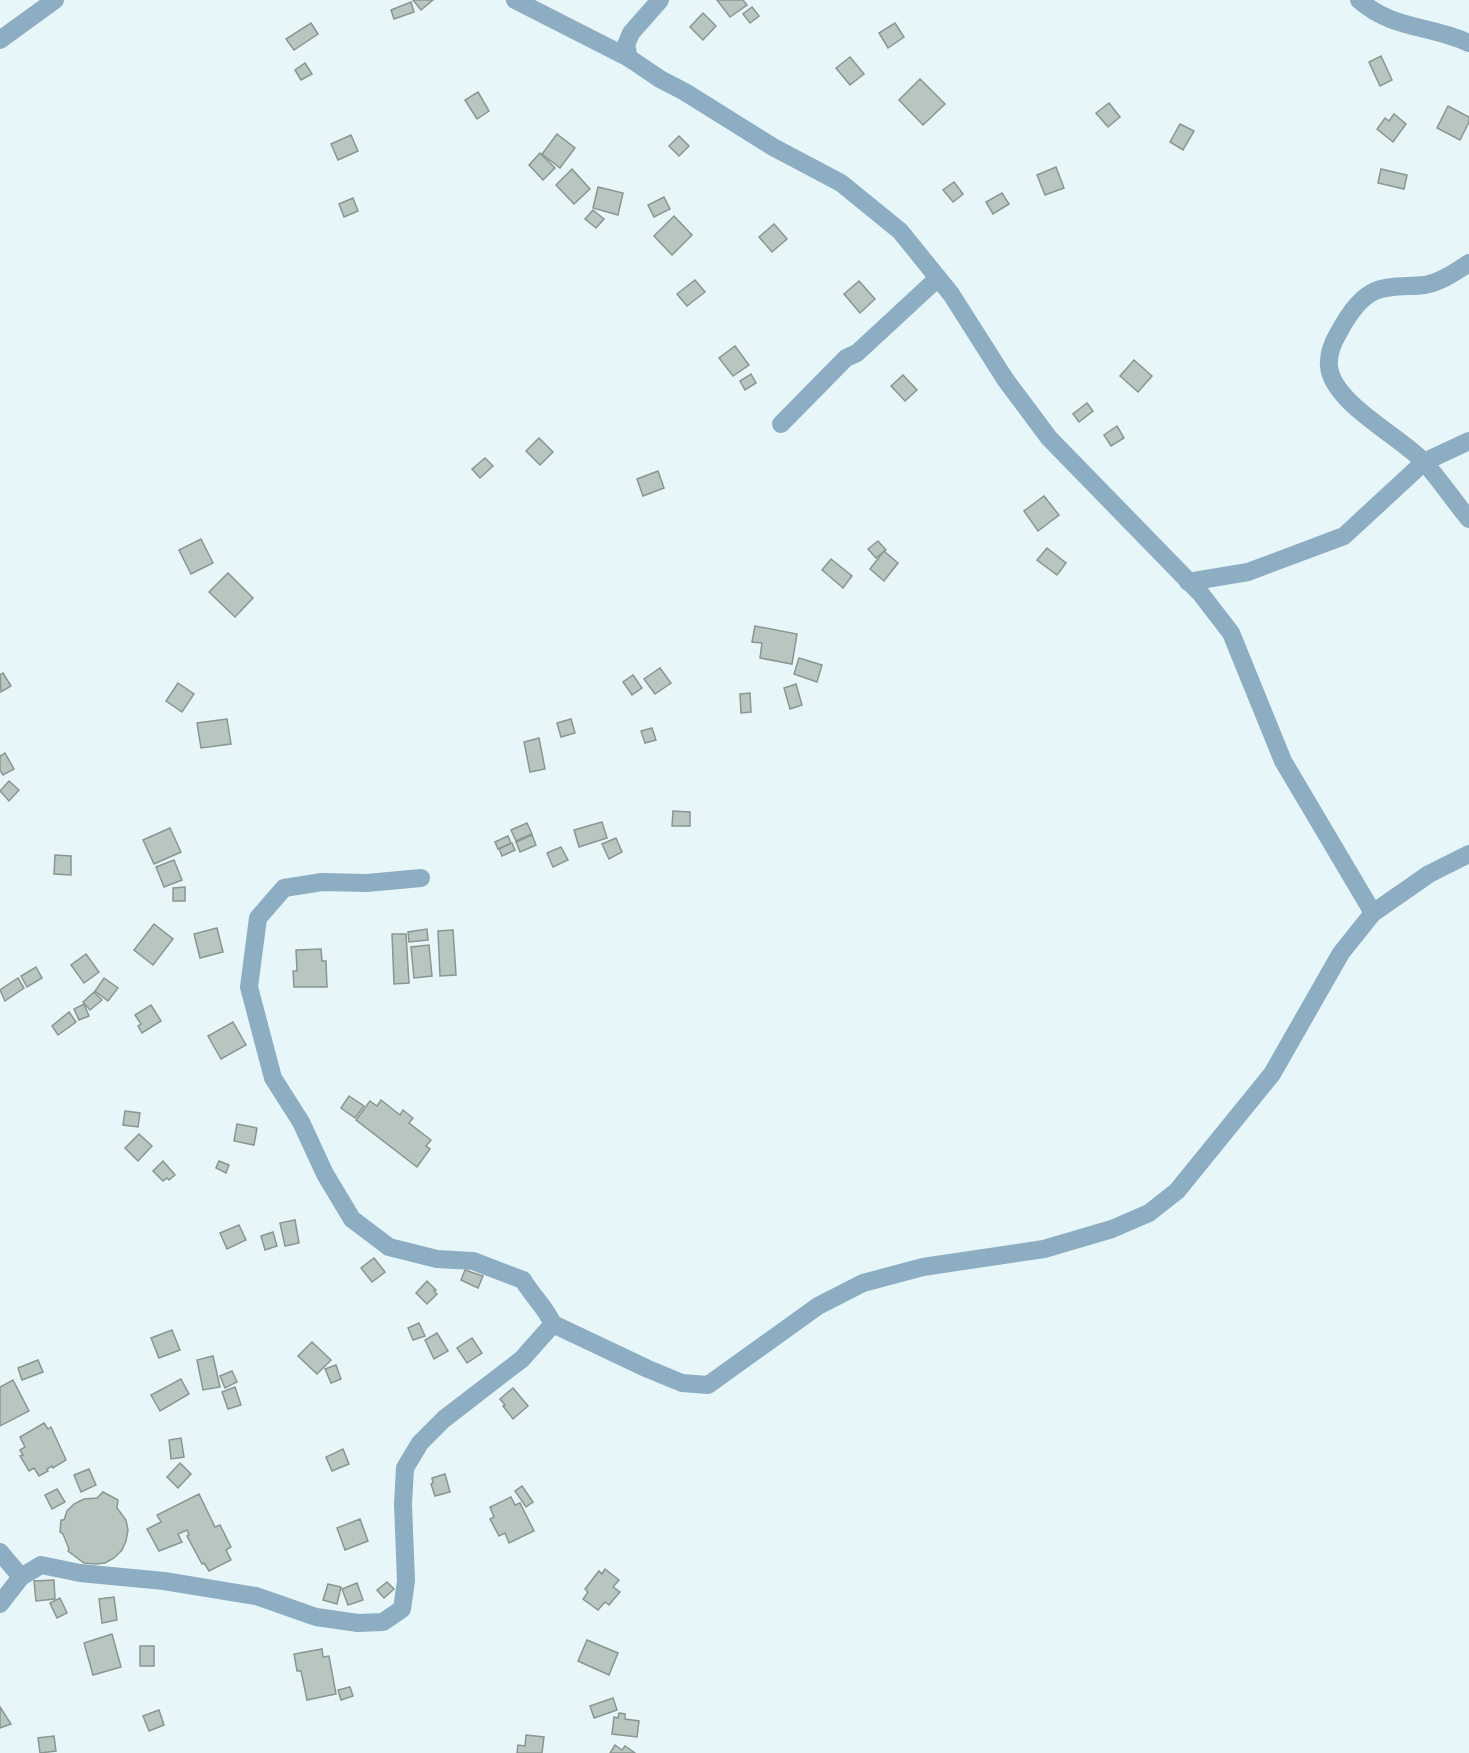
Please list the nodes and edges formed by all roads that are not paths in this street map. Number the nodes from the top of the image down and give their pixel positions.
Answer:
1 (55, 0) edge
2 (515, 0) edge
3 (660, 0) edge
4 (1359, 0) edge
5 (0, 40) edge
6 (1469, 43) edge
7 (629, 58) junction
8 (1469, 262) edge
9 (938, 278) junction
10 (781, 424) dead end
11 (1469, 441) edge
12 (1424, 462) junction
13 (1469, 519) edge
14 (1188, 582) junction
15 (1469, 854) edge
16 (422, 878) dead end
17 (1373, 913) junction
18 (553, 1324) junction
19 (0, 1552) edge
20 (21, 1577) junction
21 (0, 1604) edge

1 - 5 street
2 - 7 street
3 - 7 street
4 - 6 street
7 - 9 street
8 - 12 street
9 - 10 street
9 - 14 street
11 - 12 street
12 - 13 street
12 - 14 street
14 - 17 street
15 - 17 street
16 - 18 street
17 - 18 street
18 - 20 street
19 - 20 street
20 - 21 street

